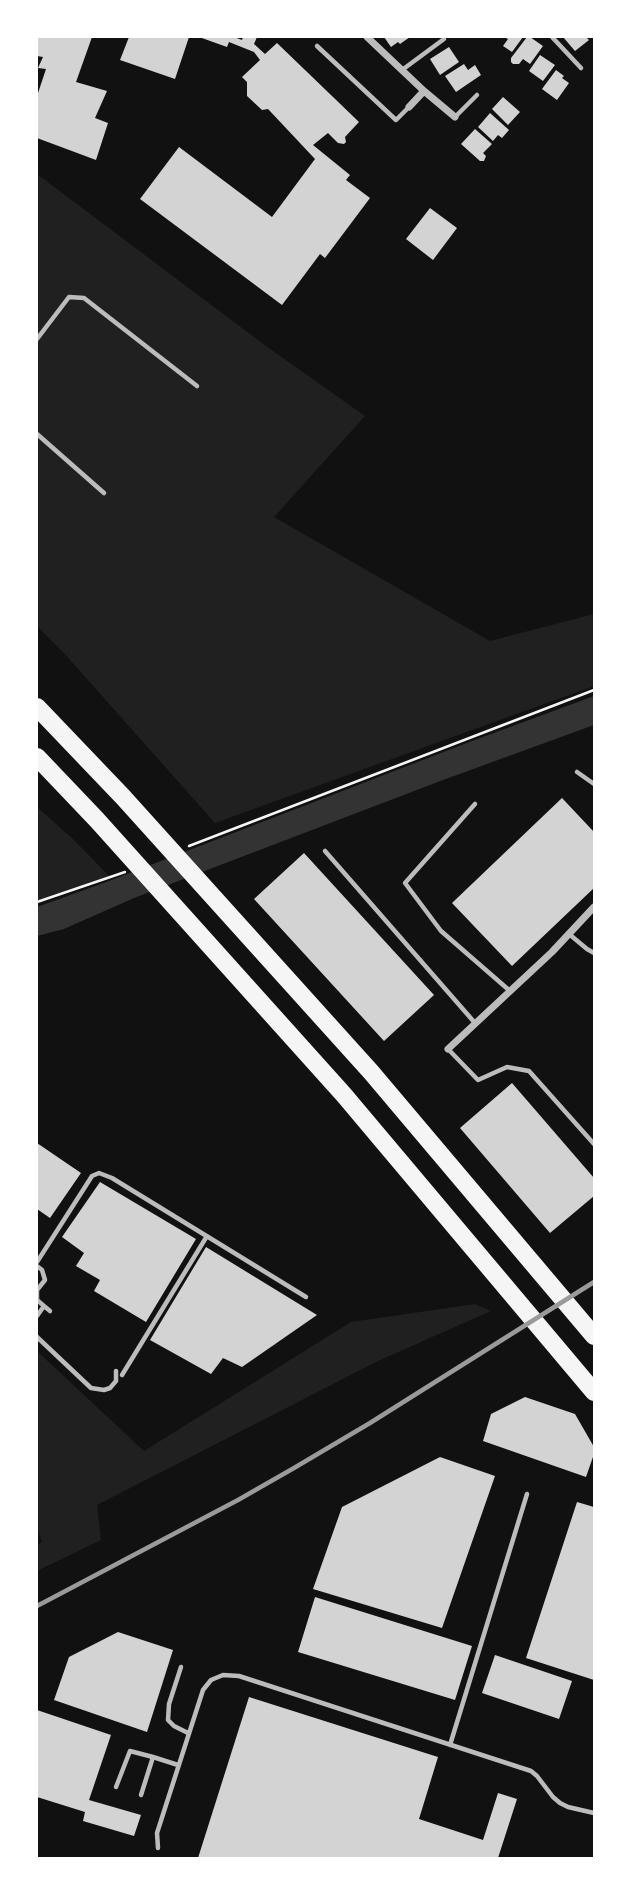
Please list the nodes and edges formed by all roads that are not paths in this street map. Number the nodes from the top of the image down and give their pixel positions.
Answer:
1 (367, 37) edge
2 (552, 37) edge
3 (444, 39) dead end
4 (317, 46) dead end
5 (581, 68) dead end
6 (402, 70) junction
7 (424, 91) junction
8 (477, 95) dead end
9 (409, 107) joint
10 (455, 117) joint
11 (37, 339) edge
12 (197, 386) dead end
13 (37, 434) edge
14 (104, 493) dead end
15 (37, 707) edge
16 (37, 757) edge
17 (577, 772) dead end
18 (594, 784) edge
19 (475, 804) dead end
20 (325, 851) dead end
21 (594, 907) edge
22 (569, 934) junction
23 (594, 953) edge
24 (510, 990) junction
25 (475, 1023) junction
26 (448, 1049) joint
27 (594, 1144) edge
28 (207, 1237) junction
29 (37, 1264) edge
30 (306, 1297) dead end
31 (44, 1306) junction
32 (50, 1311) dead end
33 (37, 1316) edge
34 (594, 1336) edge
35 (37, 1337) edge
36 (116, 1371) dead end
37 (122, 1375) dead end
38 (594, 1392) edge
39 (527, 1494) dead end
40 (181, 1667) dead end
41 (188, 1733) junction
42 (450, 1745) junction
43 (153, 1757) junction
44 (178, 1765) junction
45 (116, 1787) dead end
46 (141, 1795) dead end
47 (594, 1812) edge
48 (158, 1848) dead end

1 - 6 street
2 - 5 lane
3 - 6 lane
4 - 9 lane
6 - 7 street
7 - 9 street
7 - 10 street
8 - 10 lane
11 - 12 lane
13 - 14 lane
15 - 34 highway
16 - 38 highway
17 - 18 lane
19 - 24 lane
20 - 25 lane
21 - 22 street
22 - 23 lane
22 - 24 street
24 - 25 street
25 - 26 street
26 - 27 lane
28 - 29 lane
28 - 30 lane
28 - 37 lane
29 - 31 lane
31 - 32 lane
31 - 33 lane
35 - 36 lane
39 - 42 lane
40 - 41 lane
41 - 42 lane
41 - 44 lane
42 - 47 lane
43 - 44 lane
43 - 45 lane
43 - 46 lane
44 - 48 lane

